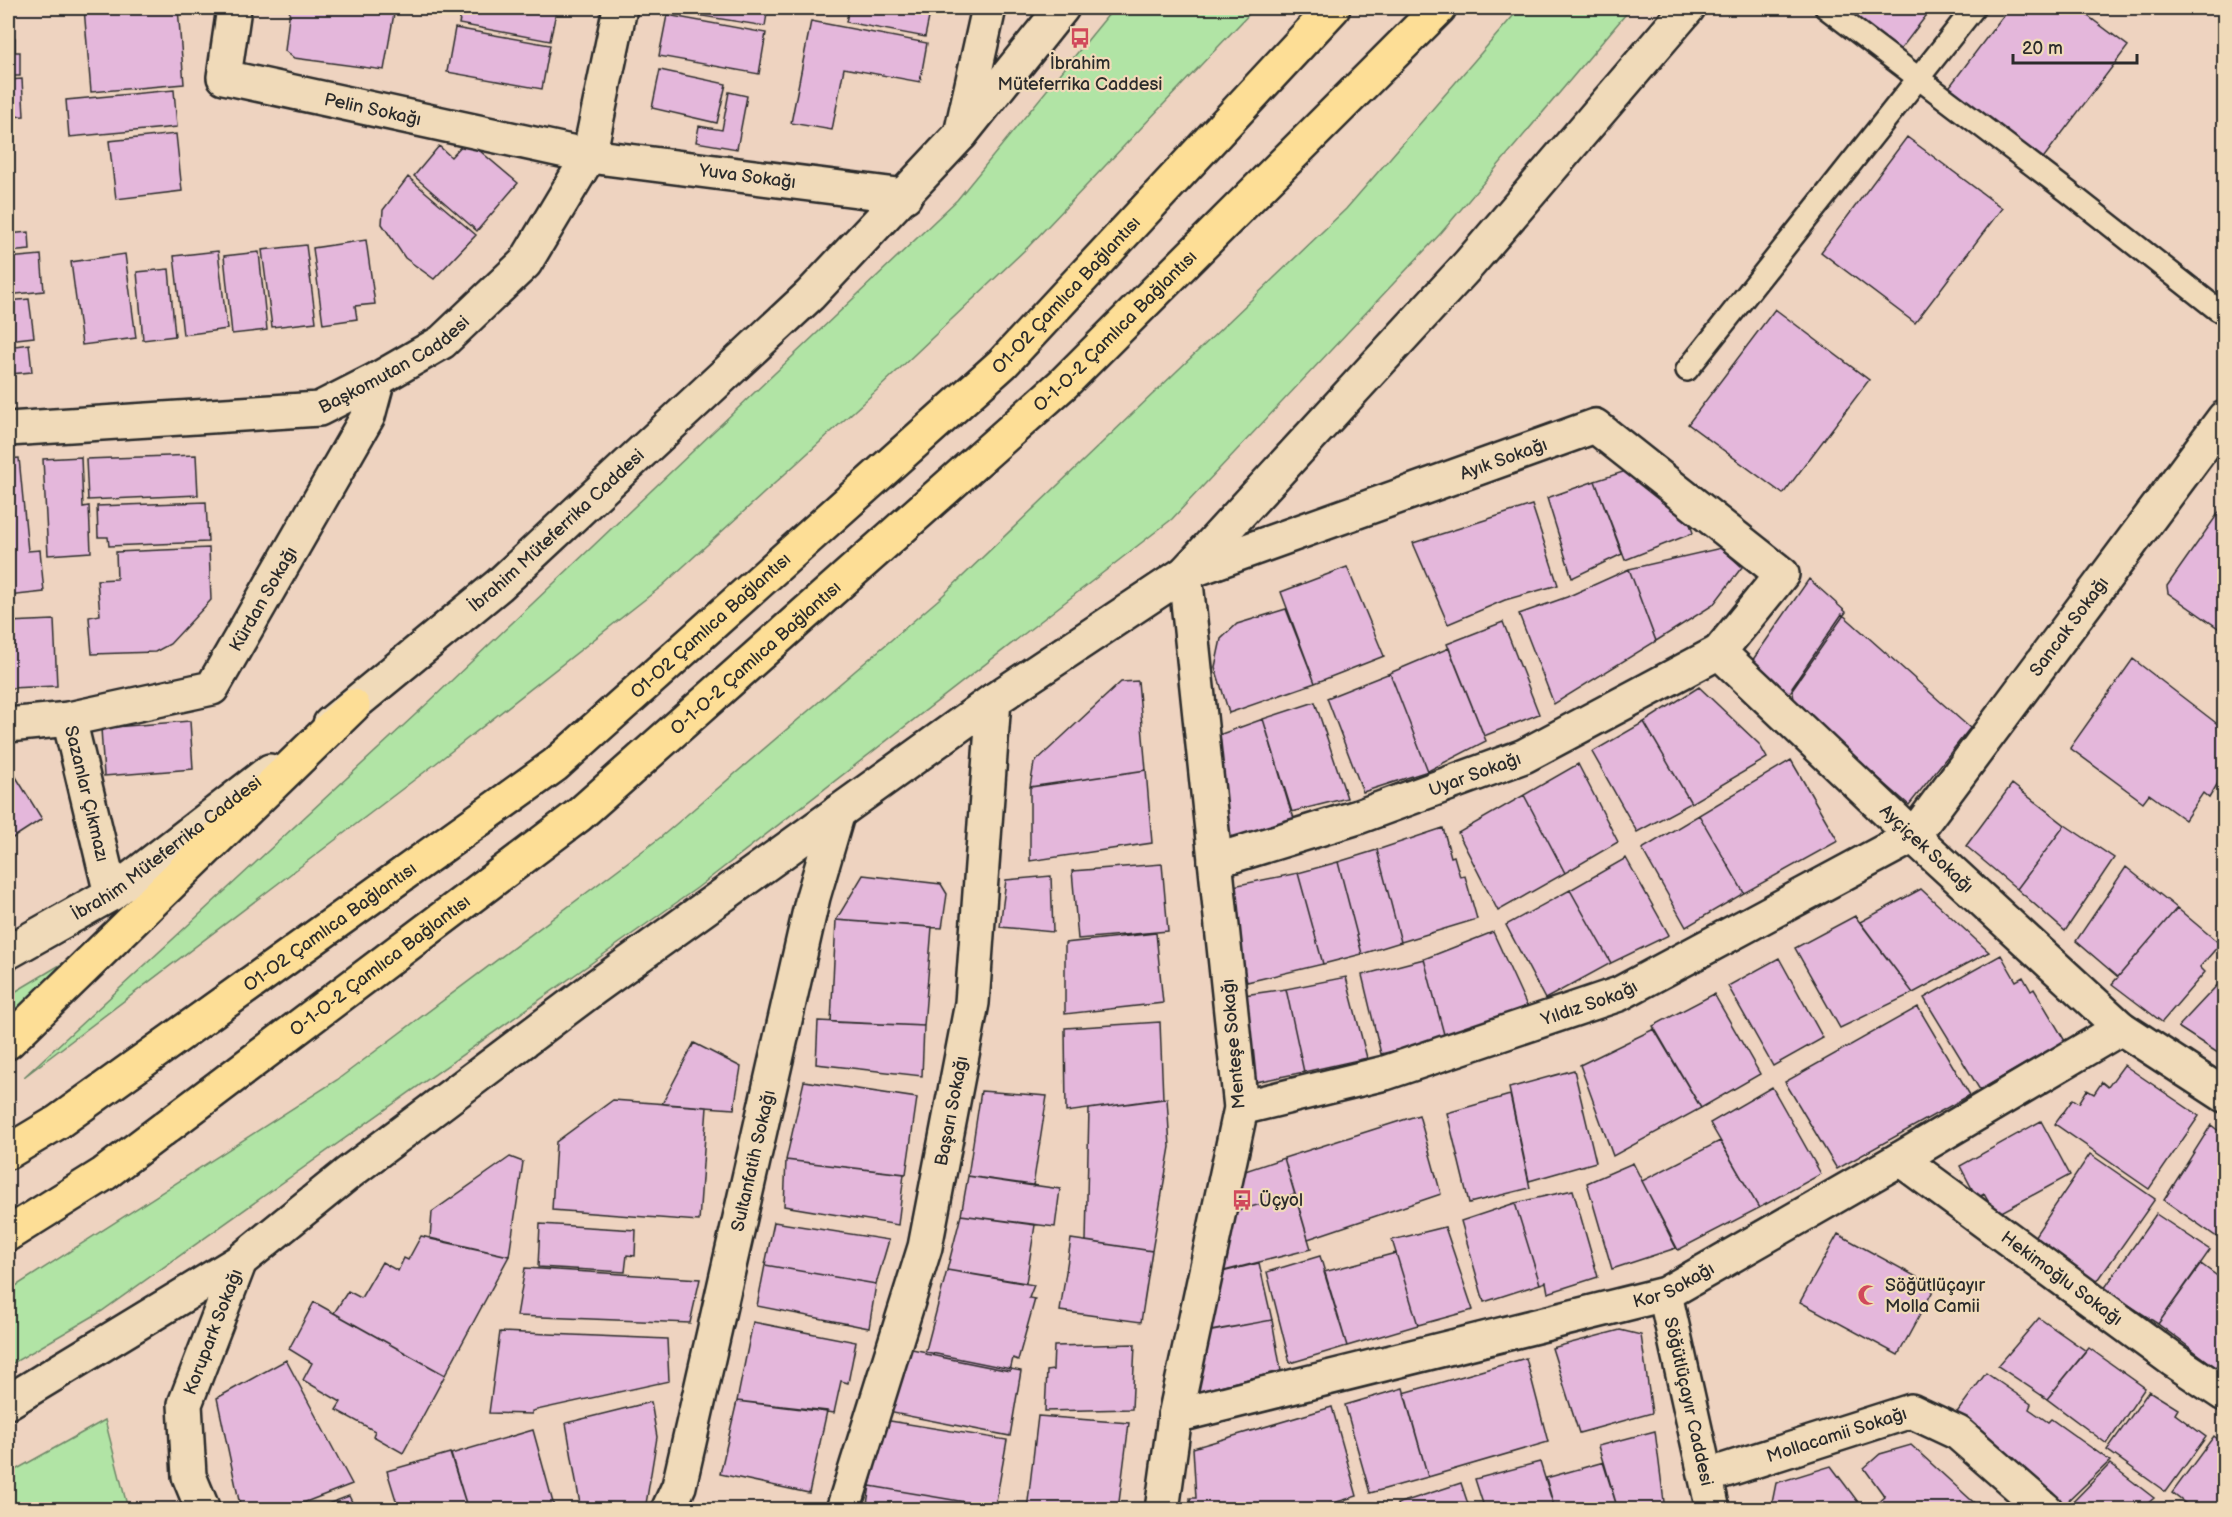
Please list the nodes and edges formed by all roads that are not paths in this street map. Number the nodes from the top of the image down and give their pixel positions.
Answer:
1 (234, 8) edge
2 (620, 8) edge
3 (989, 8) edge
4 (1062, 8) edge
5 (1333, 8) edge
6 (1439, 8) edge
7 (1688, 8) edge
8 (1826, 8) edge
9 (1974, 8) edge
10 (1920, 78) junction
11 (961, 134) junction
12 (589, 156) junction
13 (905, 196) junction
14 (2218, 310) dead end
15 (1687, 370) dead end
16 (378, 379) junction
17 (2224, 418) edge
18 (8, 429) edge
19 (1185, 573) junction
20 (1719, 652) junction
21 (994, 700) junction
22 (353, 706) junction
23 (69, 719) junction
24 (8, 724) edge
25 (838, 812) junction
26 (1913, 836) junction
27 (1215, 861) junction
28 (111, 894) junction
29 (8, 952) edge
30 (2121, 1028) junction
31 (8, 1042) edge
32 (2224, 1095) edge
33 (1241, 1108) junction
34 (8, 1152) edge
35 (1900, 1159) junction
36 (8, 1233) edge
37 (240, 1261) junction
38 (1665, 1294) junction
39 (2224, 1394) edge
40 (8, 1402) edge
41 (1175, 1416) junction
42 (1707, 1476) junction
43 (203, 1509) edge
44 (668, 1509) edge
45 (843, 1509) edge
46 (1162, 1509) edge
47 (1713, 1509) edge
48 (2046, 1509) edge

1 - 12 street, Pelin Sokağı
2 - 12 street, Başkomutan Caddesi
3 - 11 street, İbrahim Müteferrika Caddesi
4 - 11 street
5 - 34 highway, O1-O2 Çamlıca Bağlantısı
6 - 36 highway, O-1-O-2 Çamlıca Bağlantısı
7 - 19 street
8 - 10 lane
9 - 10 lane
10 - 14 lane
10 - 15 lane
11 - 13 street, İbrahim Müteferrika Caddesi
12 - 13 street, Yuva Sokağı
12 - 16 street, Başkomutan Caddesi
13 - 22 street, İbrahim Müteferrika Caddesi
16 - 18 street, Başkomutan Caddesi
16 - 23 street, Kürdan Sokağı
17 - 26 street, Sancak Sokağı
19 - 20 street, Ayık Sokağı
19 - 21 street
19 - 27 street, Menteşe Sokağı
20 - 26 street, Ayçiçek Sokağı
20 - 27 street, Uyar Sokağı
21 - 25 street
21 - 45 street, Başarı Sokağı
22 - 28 street, İbrahim Müteferrika Caddesi
22 - 31 highway
23 - 24 street, Sazanlar Çıkmazı
23 - 28 street, Sazanlar Çıkmazı
25 - 37 street
25 - 44 street, Sultanfatih Sokağı
26 - 30 street, Ayçiçek Sokağı
26 - 33 street, Yıldız Sokağı
27 - 33 street, Menteşe Sokağı
28 - 29 street, İbrahim Müteferrika Caddesi
30 - 32 street, Ayçiçek Sokağı
30 - 35 street, Kor Sokağı
33 - 41 street, Menteşe Sokağı
35 - 38 street, Kor Sokağı
35 - 39 street, Hekimoğlu Sokağı
37 - 40 street
37 - 43 street, Korupark Sokağı
38 - 41 street, Kor Sokağı
38 - 42 street, Söğütlüçayır Caddesi
41 - 46 street, Menteşe Sokağı
42 - 47 street, Söğütlüçayır Caddesi
42 - 48 street, Mollacamii Sokağı

